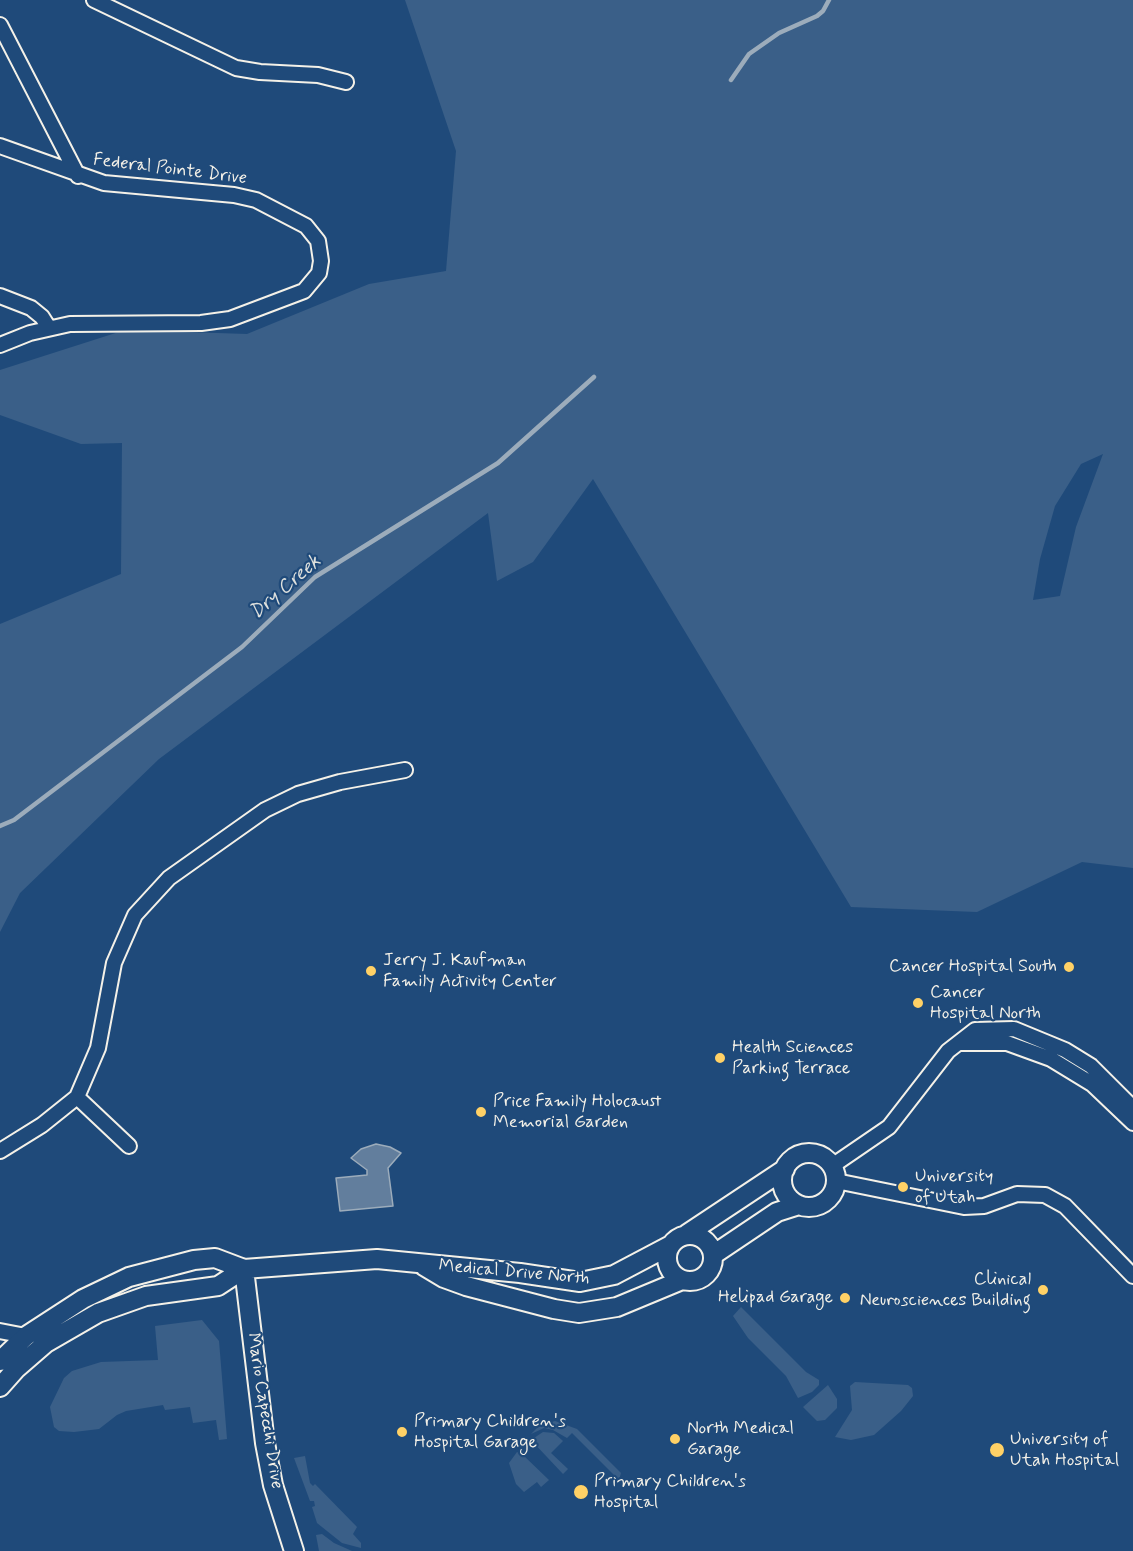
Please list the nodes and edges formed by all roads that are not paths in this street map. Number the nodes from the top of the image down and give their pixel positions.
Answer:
1 (94, 0) edge
2 (0, 25) edge
3 (346, 82) dead end
4 (0, 146) edge
5 (78, 176) junction
6 (0, 296) edge
7 (50, 328) junction
8 (0, 345) edge
9 (405, 770) dead end
10 (960, 1042) junction
11 (77, 1098) junction
12 (1133, 1108) edge
13 (1133, 1123) edge
14 (129, 1146) dead end
15 (0, 1151) edge
16 (785, 1169) junction
17 (834, 1174) junction
18 (799, 1205) junction
19 (703, 1244) junction
20 (668, 1250) junction
21 (423, 1265) junction
22 (244, 1269) junction
23 (1133, 1276) edge
24 (679, 1278) junction
25 (0, 1331) edge
26 (26, 1336) junction
27 (0, 1361) edge
28 (0, 1387) edge
29 (294, 1551) edge

1 - 3 street
2 - 5 street
4 - 5 street, Federal Pointe Drive
5 - 7 street, Federal Pointe Drive
6 - 7 street
7 - 8 street, Federal Pointe Drive
9 - 11 street
10 - 12 street
10 - 13 street
10 - 17 street
11 - 14 street
11 - 15 street
16 - 17 street
16 - 18 street
16 - 19 street
17 - 18 street
17 - 23 street
18 - 19 street
19 - 20 street
19 - 24 street
20 - 21 street, Medical Drive North
20 - 24 street
21 - 22 street, Medical Drive North
21 - 24 street, Medical Drive North
22 - 26 street
22 - 28 street
22 - 29 street, Mario Capecchi Drive
25 - 26 street
26 - 27 street

